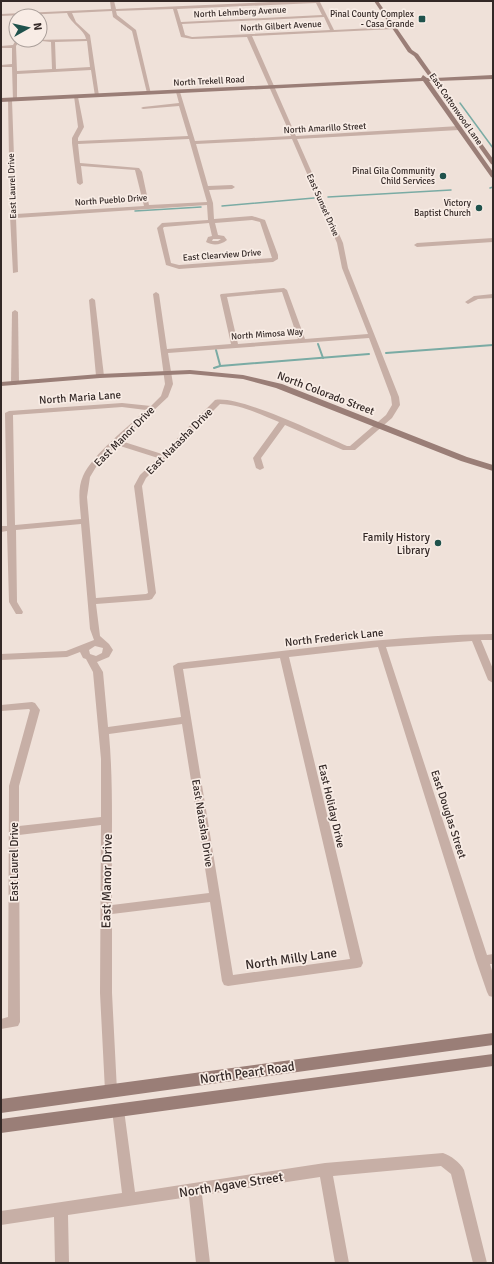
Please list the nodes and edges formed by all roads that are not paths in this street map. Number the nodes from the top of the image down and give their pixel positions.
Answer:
1 (112, 1) edge
2 (163, 1) edge
3 (317, 1) edge
4 (323, 1) edge
5 (376, 1) edge
6 (165, 8) junction
7 (175, 8) junction
8 (114, 10) junction
9 (70, 12) junction
10 (48, 13) edge
11 (325, 16) junction
12 (179, 23) junction
13 (394, 28) junction
14 (83, 30) junction
15 (73, 31) dead end
16 (333, 31) junction
17 (249, 35) junction
18 (89, 40) junction
19 (48, 41) edge
20 (53, 41) junction
21 (14, 48) edge
22 (410, 50) junction
23 (14, 65) junction
24 (415, 65) dead end
25 (1, 66) edge
26 (93, 68) junction
27 (54, 70) junction
28 (419, 71) dead end
29 (14, 73) junction
30 (493, 76) edge
31 (422, 79) junction
32 (433, 79) junction
33 (271, 87) junction
34 (178, 92) junction
35 (149, 93) junction
36 (97, 96) junction
37 (76, 97) junction
38 (1, 100) edge
39 (12, 100) junction
40 (181, 104) junction
41 (143, 108) dead end
42 (458, 114) junction
43 (449, 115) junction
44 (459, 128) junction
45 (149, 132) dead end
46 (190, 137) junction
47 (293, 138) junction
48 (151, 139) junction
49 (75, 143) junction
50 (192, 143) junction
51 (493, 163) edge
52 (78, 164) junction
53 (493, 176) edge
54 (80, 183) dead end
55 (232, 187) dead end
56 (205, 188) junction
57 (210, 203) junction
58 (147, 207) junction
59 (13, 216) junction
60 (211, 220) junction
61 (215, 236) dead end
62 (493, 240) edge
63 (417, 245) dead end
64 (15, 272) dead end
65 (156, 294) dead end
66 (493, 296) edge
67 (92, 300) dead end
68 (468, 302) dead end
69 (15, 312) dead end
70 (370, 336) junction
71 (302, 341) junction
72 (236, 346) junction
73 (165, 351) junction
74 (168, 373) junction
75 (100, 376) junction
76 (15, 383) junction
77 (1, 384) edge
78 (153, 408) junction
79 (283, 422) junction
80 (378, 425) junction
81 (116, 442) junction
82 (162, 457) junction
83 (260, 468) dead end
84 (493, 468) edge
85 (84, 521) junction
86 (12, 528) junction
87 (1, 529) edge
88 (92, 601) junction
89 (19, 612) dead end
90 (94, 629) junction
91 (475, 637) junction
92 (493, 637) edge
93 (104, 644) junction
94 (380, 644) junction
95 (87, 646) junction
96 (67, 654) junction
97 (284, 654) junction
98 (106, 655) junction
99 (1, 657) edge
100 (90, 658) junction
101 (178, 666) joint
102 (98, 672) junction
103 (493, 680) edge
104 (1, 708) edge
105 (187, 720) junction
106 (103, 731) junction
107 (107, 820) junction
108 (14, 831) junction
109 (215, 897) junction
110 (105, 910) junction
111 (488, 960) edge
112 (357, 963) joint
113 (228, 981) joint
114 (493, 992) edge
115 (1, 1024) edge
116 (493, 1040) edge
117 (493, 1060) edge
118 (111, 1091) junction
119 (1, 1106) edge
120 (118, 1110) junction
121 (1, 1126) edge
122 (325, 1170) junction
123 (195, 1190) junction
124 (129, 1200) junction
125 (61, 1209) junction
126 (1, 1218) edge
127 (62, 1263) edge
128 (203, 1263) edge
129 (342, 1263) edge
130 (480, 1263) edge

1 - 8 street
2 - 6 street
3 - 4 street
3 - 7 street
3 - 11 street
5 - 13 main road, East Cottonwood Lane
6 - 7 street
6 - 8 street
7 - 12 street
8 - 9 street
8 - 35 street
9 - 10 street
9 - 14 street
11 - 12 street, North Lehmberg Avenue
11 - 16 street
12 - 17 street, North Gilbert Avenue
13 - 16 street, North Gilbert Avenue
13 - 22 main road, East Cottonwood Lane
14 - 15 street
14 - 18 street
16 - 17 street, North Gilbert Avenue
17 - 33 street, East Sunset Drive
18 - 20 street
18 - 26 street
19 - 20 street
20 - 27 street
21 - 23 street, East Laurel Drive
22 - 24 main road, East Cottonwood Lane
22 - 32 main road, East Cottonwood Lane
23 - 25 street
23 - 29 street, East Laurel Drive
26 - 27 street
26 - 36 street
27 - 29 street
28 - 31 main road, East Cottonwood Lane
29 - 39 street, East Laurel Drive
30 - 32 main road, North Trekell Road
31 - 32 main road, North Trekell Road
31 - 33 main road, North Trekell Road
31 - 43 main road, East Cottonwood Lane
32 - 42 main road, East Cottonwood Lane
33 - 34 main road, North Trekell Road
33 - 47 street, East Sunset Drive
34 - 35 main road, North Trekell Road
34 - 40 street
35 - 36 main road, North Trekell Road
36 - 37 main road, North Trekell Road
37 - 39 main road, North Trekell Road
37 - 49 street
38 - 39 main road, North Trekell Road
39 - 59 street, East Laurel Drive
40 - 41 street
40 - 46 street
42 - 43 main road
42 - 51 main road, East Cottonwood Lane
43 - 44 main road, East Cottonwood Lane
44 - 47 street, North Amarillo Street
44 - 53 main road, East Cottonwood Lane
45 - 48 street
46 - 48 street
46 - 50 street
47 - 50 street, North Amarillo Street
47 - 70 street, East Sunset Drive
48 - 49 street
49 - 52 street
50 - 56 street
52 - 54 street
52 - 58 street
55 - 56 street
56 - 57 street
57 - 58 street, North Pueblo Drive
57 - 60 street
58 - 59 street, North Pueblo Drive
59 - 64 street, East Laurel Drive
60 - 60 street, East Clearview Drive
60 - 61 street
62 - 63 street
65 - 73 street, East Manor Drive
66 - 68 street
67 - 75 street
69 - 76 street
70 - 71 street, North Mimosa Way
70 - 80 street, East Sunset Drive
71 - 72 street, North Mimosa Way
71 - 72 street
72 - 73 street, North Mimosa Way
73 - 74 street, East Manor Drive
74 - 75 main road, North Colorado Street
74 - 78 street, East Manor Drive
74 - 80 main road, North Colorado Street
75 - 76 main road, North Colorado Street
76 - 77 main road, North Colorado Street
78 - 81 street, East Manor Drive
78 - 86 street, North Maria Lane
79 - 80 street, East Sunset Drive
79 - 82 street, East Natasha Drive
79 - 83 street
80 - 84 main road, North Colorado Street
81 - 82 street
81 - 85 street, East Manor Drive
82 - 88 street, East Natasha Drive
85 - 86 street
85 - 88 street, East Manor Drive
86 - 87 street
86 - 89 street
88 - 90 street, East Manor Drive
90 - 93 street, East Manor Drive
90 - 95 street, East Manor Drive
91 - 92 street, North Frederick Lane
91 - 94 street, North Frederick Lane
91 - 103 street
93 - 95 street
93 - 98 street
94 - 97 street, North Frederick Lane
94 - 111 street, East Douglas Street
95 - 96 street
95 - 100 street
96 - 99 street
96 - 100 street
97 - 101 street, North Frederick Lane
97 - 112 street, East Holiday Drive
98 - 100 street
98 - 102 street
100 - 102 street, East Manor Drive
101 - 105 street, East Natasha Drive
102 - 106 street, East Manor Drive
104 - 108 street, East Laurel Drive
105 - 106 street
105 - 109 street, East Natasha Drive
106 - 107 street, East Manor Drive
107 - 108 street
107 - 110 street, East Manor Drive
108 - 115 street, East Laurel Drive
109 - 110 street
109 - 113 street, East Natasha Drive
110 - 118 street, East Manor Drive
111 - 114 street, East Douglas Street
112 - 113 street, North Milly Lane
116 - 118 main road, North Peart Road
117 - 120 main road, North Peart Road
118 - 119 main road, North Peart Road
120 - 121 main road, North Peart Road
120 - 124 street
122 - 123 street, North Agave Street
122 - 129 street
122 - 130 street, North Agave Street
123 - 124 street, North Agave Street
123 - 128 street
124 - 125 street, North Agave Street
125 - 126 street, North Agave Street
125 - 127 street

